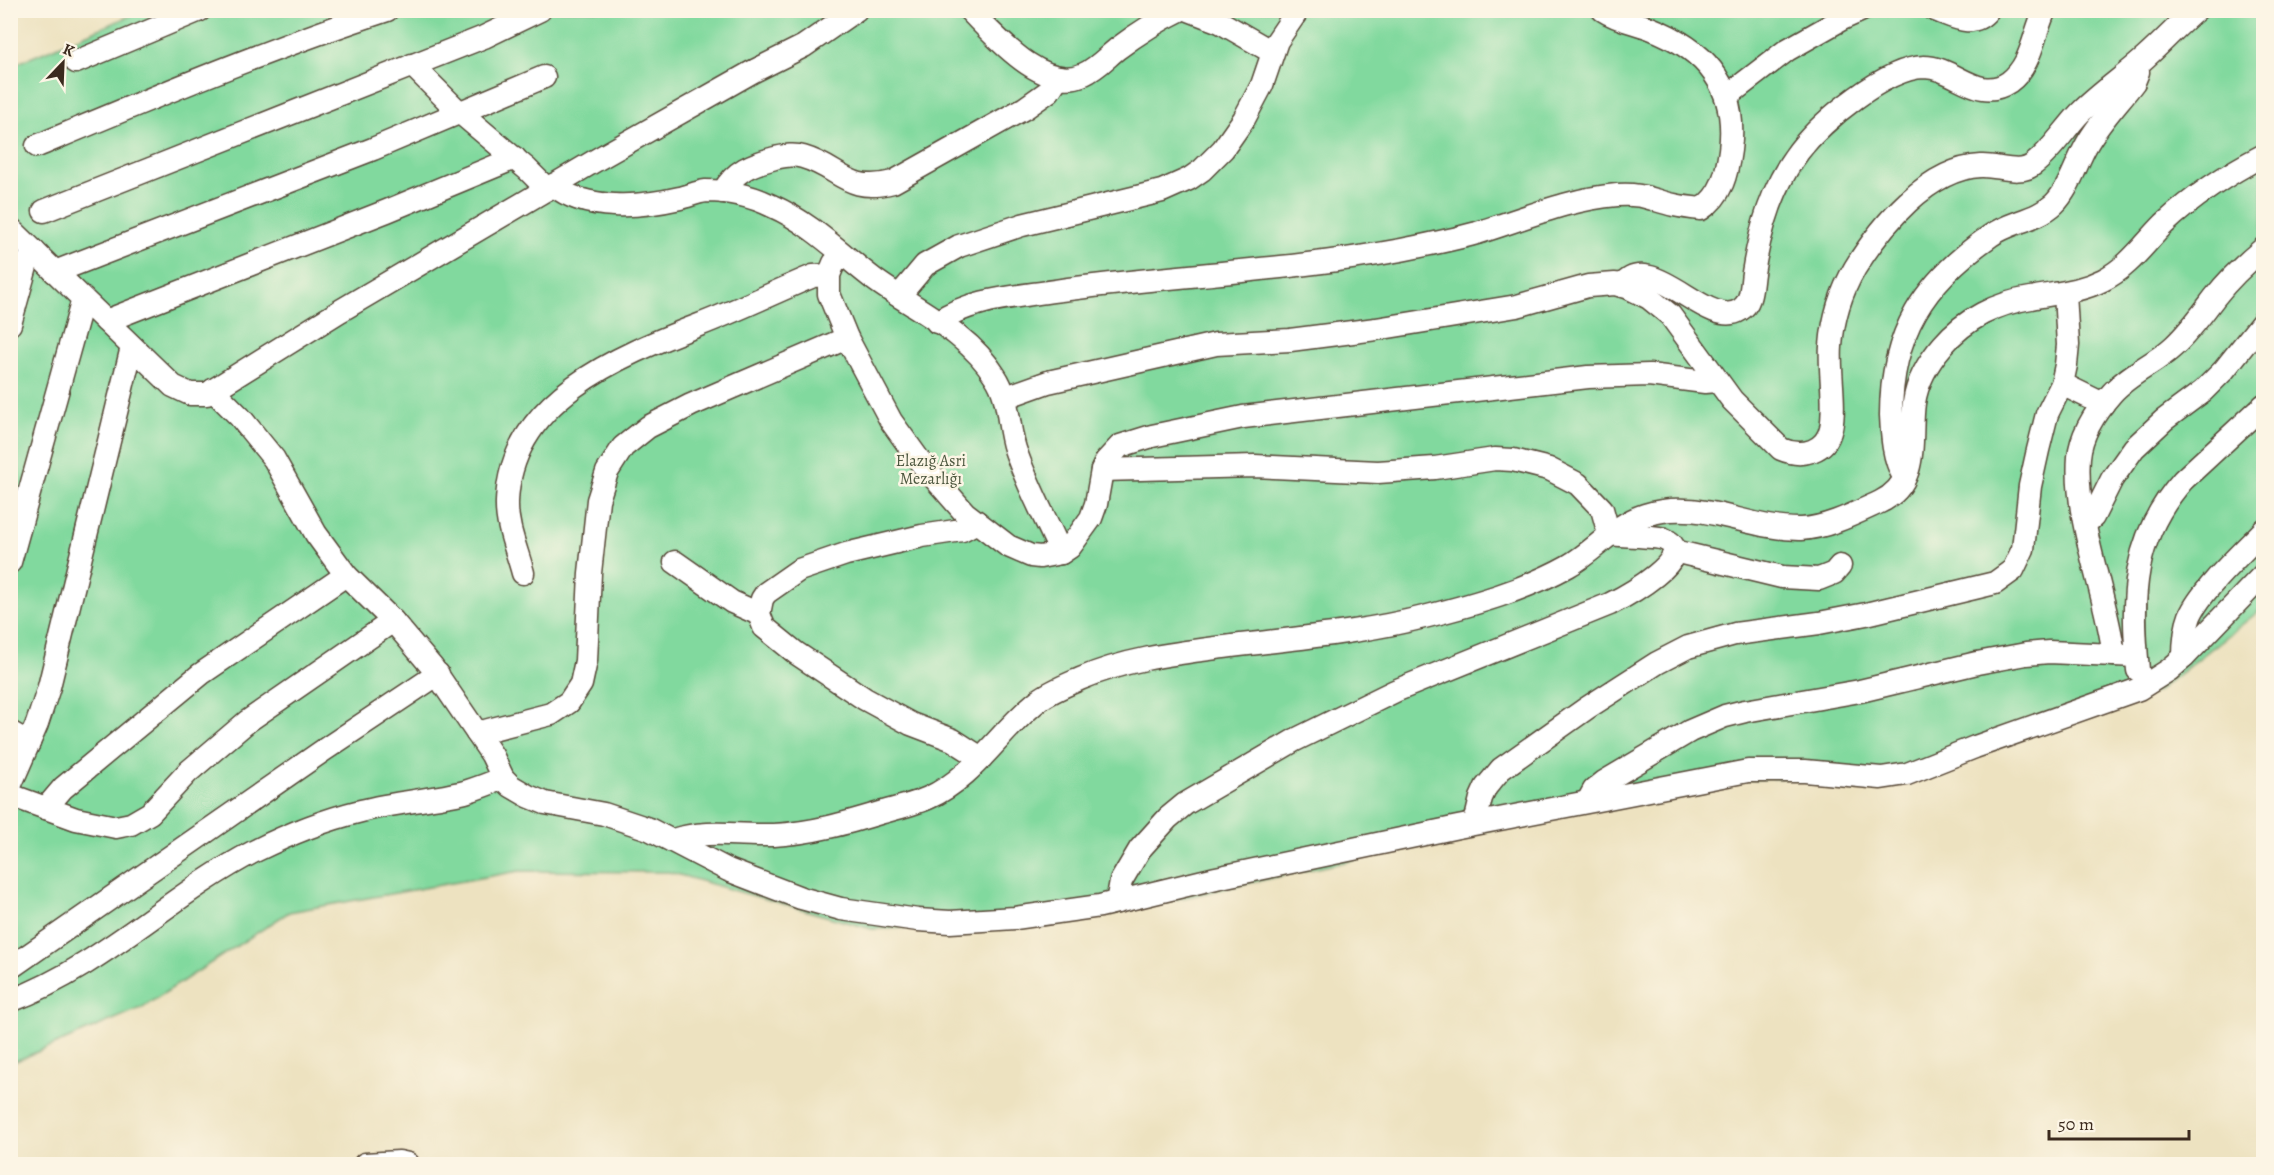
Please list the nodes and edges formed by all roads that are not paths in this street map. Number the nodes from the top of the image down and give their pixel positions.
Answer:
1 (200, 10) edge
2 (387, 10) edge
3 (540, 10) edge
4 (856, 10) edge
5 (969, 10) edge
6 (1180, 10) edge
7 (1190, 10) edge
8 (1298, 10) edge
9 (1603, 10) edge
10 (1862, 10) edge
11 (1935, 10) edge
12 (1988, 10) edge
13 (2045, 10) edge
14 (2196, 10) edge
15 (1272, 52) junction
16 (76, 62) dead end
17 (412, 65) junction
18 (2136, 65) junction
19 (544, 77) dead end
20 (1058, 77) junction
21 (1727, 96) junction
22 (462, 113) junction
23 (37, 146) dead end
24 (2264, 156) edge
25 (514, 158) junction
26 (550, 187) junction
27 (723, 192) junction
28 (44, 211) dead end
29 (10, 228) edge
30 (2264, 248) edge
31 (34, 251) junction
32 (842, 254) junction
33 (55, 272) junction
34 (829, 275) junction
35 (1622, 285) junction
36 (2065, 293) junction
37 (899, 296) junction
38 (83, 299) junction
39 (2264, 320) edge
40 (106, 321) junction
41 (937, 322) junction
42 (10, 324) edge
43 (847, 338) junction
44 (132, 346) junction
45 (1717, 381) junction
46 (2062, 384) junction
47 (213, 390) junction
48 (1006, 397) junction
49 (2103, 404) junction
50 (2264, 405) edge
51 (1102, 470) junction
52 (1904, 477) junction
53 (977, 522) junction
54 (2086, 523) junction
55 (2264, 530) edge
56 (1609, 534) junction
57 (1674, 551) junction
58 (1061, 553) junction
59 (10, 562) edge
60 (675, 562) dead end
61 (1840, 566) dead end
62 (523, 573) dead end
63 (2264, 574) edge
64 (346, 575) junction
65 (759, 614) junction
66 (393, 621) junction
67 (2125, 655) junction
68 (2184, 657) junction
69 (438, 674) junction
70 (2139, 689) junction
71 (477, 733) junction
72 (20, 738) edge
73 (981, 758) junction
74 (503, 778) junction
75 (10, 786) edge
76 (10, 795) edge
77 (1588, 801) junction
78 (46, 808) junction
79 (1475, 823) junction
80 (673, 840) junction
81 (1117, 902) junction
82 (10, 968) edge
83 (10, 1001) edge
84 (365, 1164) edge
85 (408, 1164) edge

1 - 16 street
2 - 23 street
3 - 17 street
4 - 26 street
5 - 20 street
6 - 20 street
7 - 15 street
8 - 15 street
9 - 21 street
10 - 21 street
11 - 12 street
13 - 35 street
14 - 18 street
15 - 37 street
17 - 22 street
17 - 28 street
18 - 45 street
18 - 52 street
19 - 22 street
20 - 27 street
21 - 41 street
22 - 25 street
22 - 33 street
24 - 36 street
25 - 26 street
25 - 40 street
26 - 27 street
26 - 47 street
27 - 32 street
29 - 31 street
30 - 49 street
31 - 33 street
31 - 42 street
32 - 34 street
32 - 37 street
33 - 38 street
34 - 43 street
34 - 62 street
35 - 45 street
35 - 48 street
36 - 46 street
36 - 52 street
37 - 41 street
38 - 40 street
38 - 59 street
39 - 54 street
40 - 44 street
41 - 48 street
43 - 53 street
43 - 71 street
44 - 47 street
44 - 72 street
45 - 51 street
46 - 49 street
46 - 79 street
47 - 64 street
48 - 58 street
49 - 54 street
50 - 67 street
51 - 56 street
51 - 58 street
52 - 56 street
53 - 58 street
53 - 65 street
54 - 67 street
55 - 68 street
56 - 57 street
56 - 73 street
57 - 61 street
57 - 81 street
60 - 65 street
63 - 68 street
64 - 66 street
64 - 78 street
65 - 73 street
66 - 69 street
66 - 78 street
67 - 70 street
67 - 77 street
68 - 70 street
69 - 71 street
69 - 82 street
70 - 77 street
71 - 74 street
72 - 75 street
73 - 80 street
74 - 80 street
74 - 83 street
76 - 78 street
77 - 79 street
79 - 81 street
80 - 81 street
84 - 85 street

